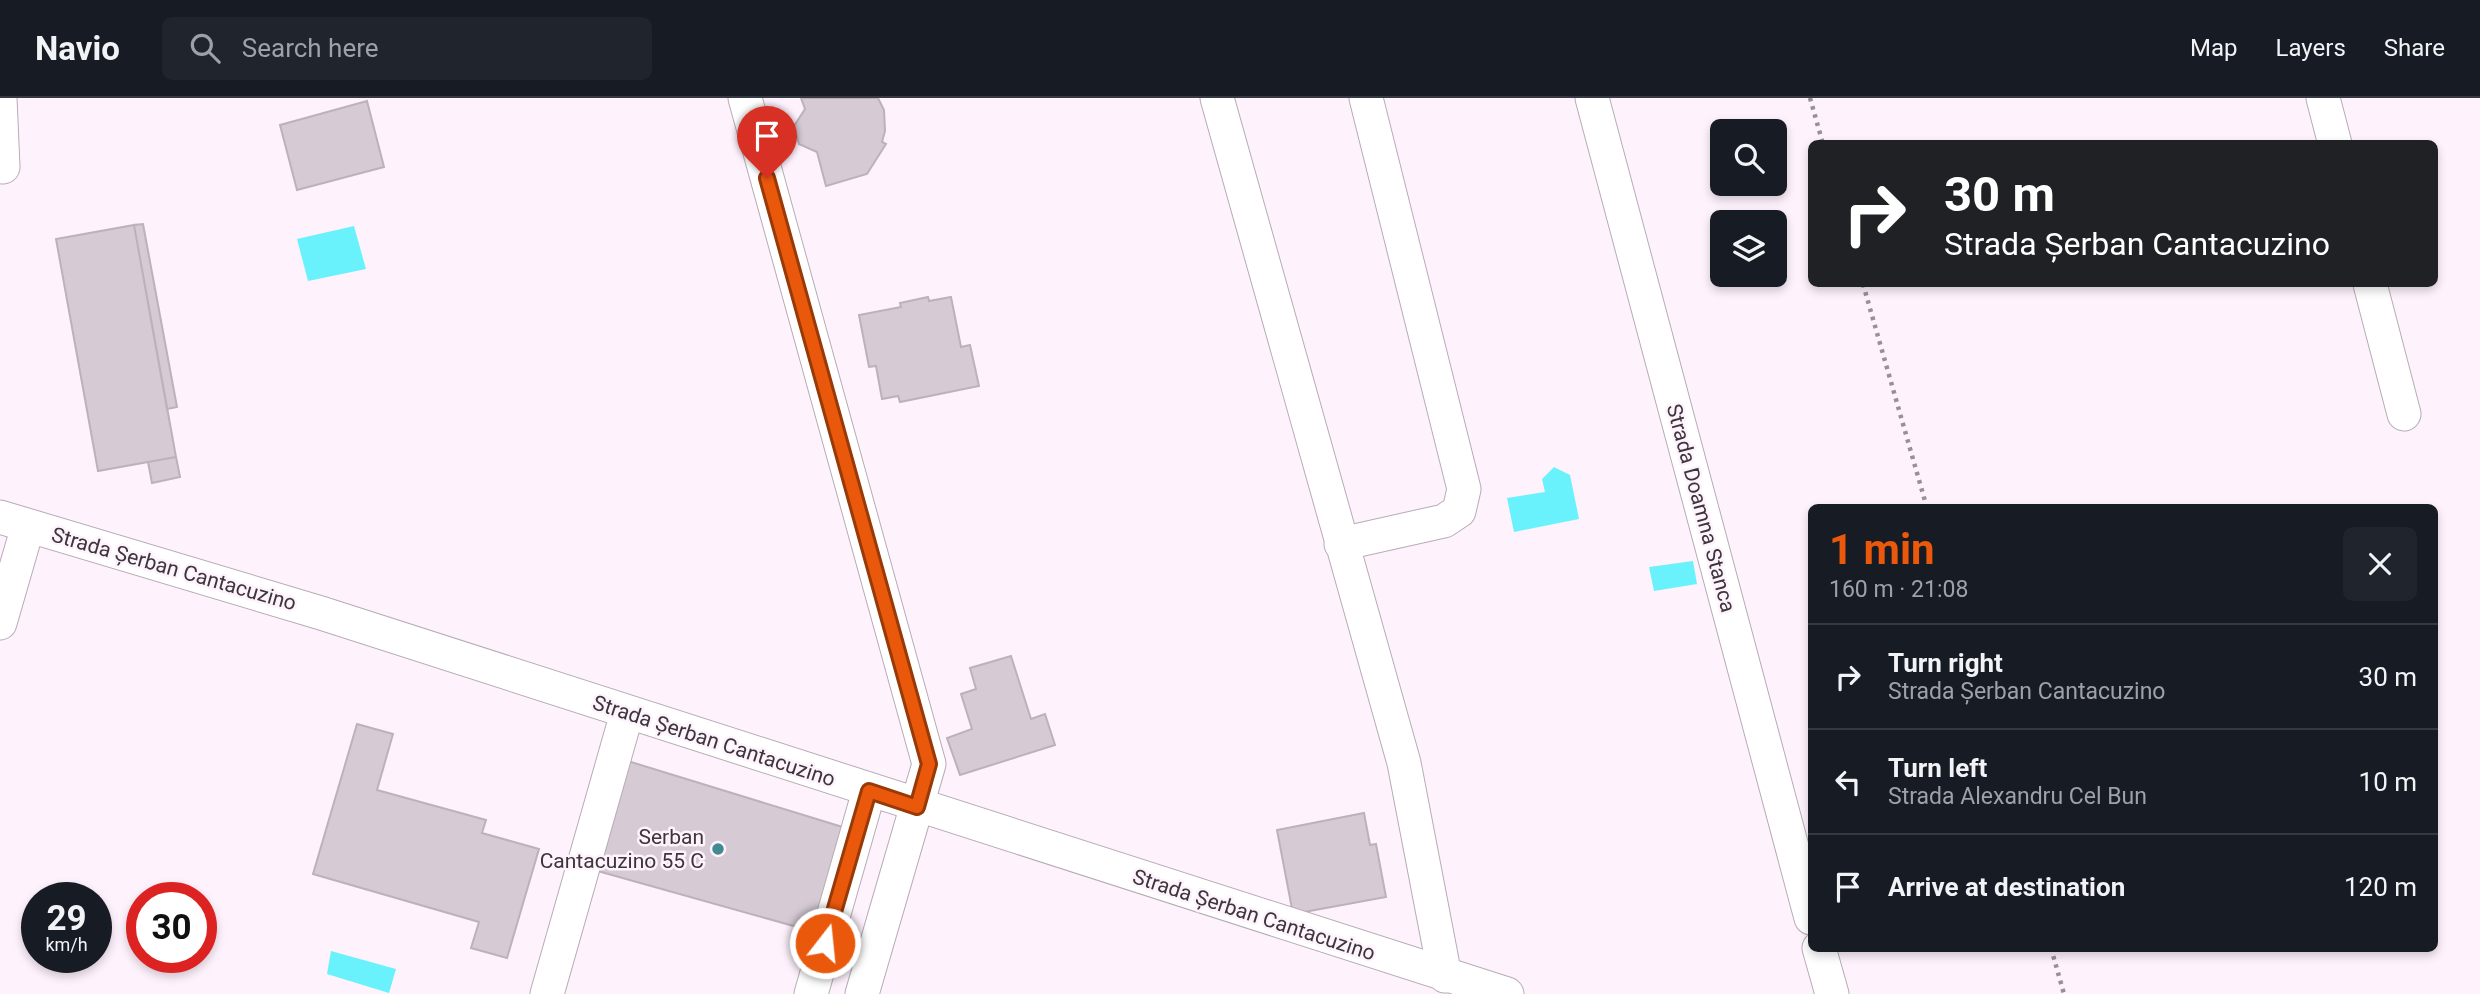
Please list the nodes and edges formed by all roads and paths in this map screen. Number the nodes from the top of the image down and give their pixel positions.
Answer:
1 (0, 98) edge
2 (745, 98) edge
3 (1217, 98) edge
4 (1366, 98) edge
5 (1592, 98) edge
6 (1810, 98) edge
7 (2323, 98) edge
8 (1822, 140) edge
9 (2333, 140) edge
10 (3, 167) dead end
11 (1864, 287) edge
12 (2371, 287) edge
13 (2404, 414) dead end
14 (1926, 504) edge
15 (14, 522) edge
16 (1341, 544) junction
17 (0, 623) edge
18 (627, 713) junction
19 (869, 791) junction
20 (917, 807) junction
21 (1808, 907) edge
22 (1820, 952) edge
23 (2052, 952) edge
24 (1445, 976) junction
25 (547, 994) edge
26 (811, 994) edge
27 (862, 994) edge
28 (1507, 994) edge
29 (1832, 994) edge
30 (2064, 994) edge

1 - 10 street
2 - 20 street
3 - 16 street
4 - 16 street
5 - 21 street, Strada Doamna Stanca
6 - 8 path
7 - 9 street
11 - 14 path
12 - 13 street
15 - 17 street
15 - 18 street, Strada Șerban Cantacuzino
16 - 24 street
18 - 19 street, Strada Șerban Cantacuzino
18 - 25 street
19 - 20 street, Strada Șerban Cantacuzino
19 - 26 street
20 - 24 street, Strada Șerban Cantacuzino
20 - 27 street
22 - 29 street
23 - 30 path
24 - 28 street, Strada Șerban Cantacuzino

